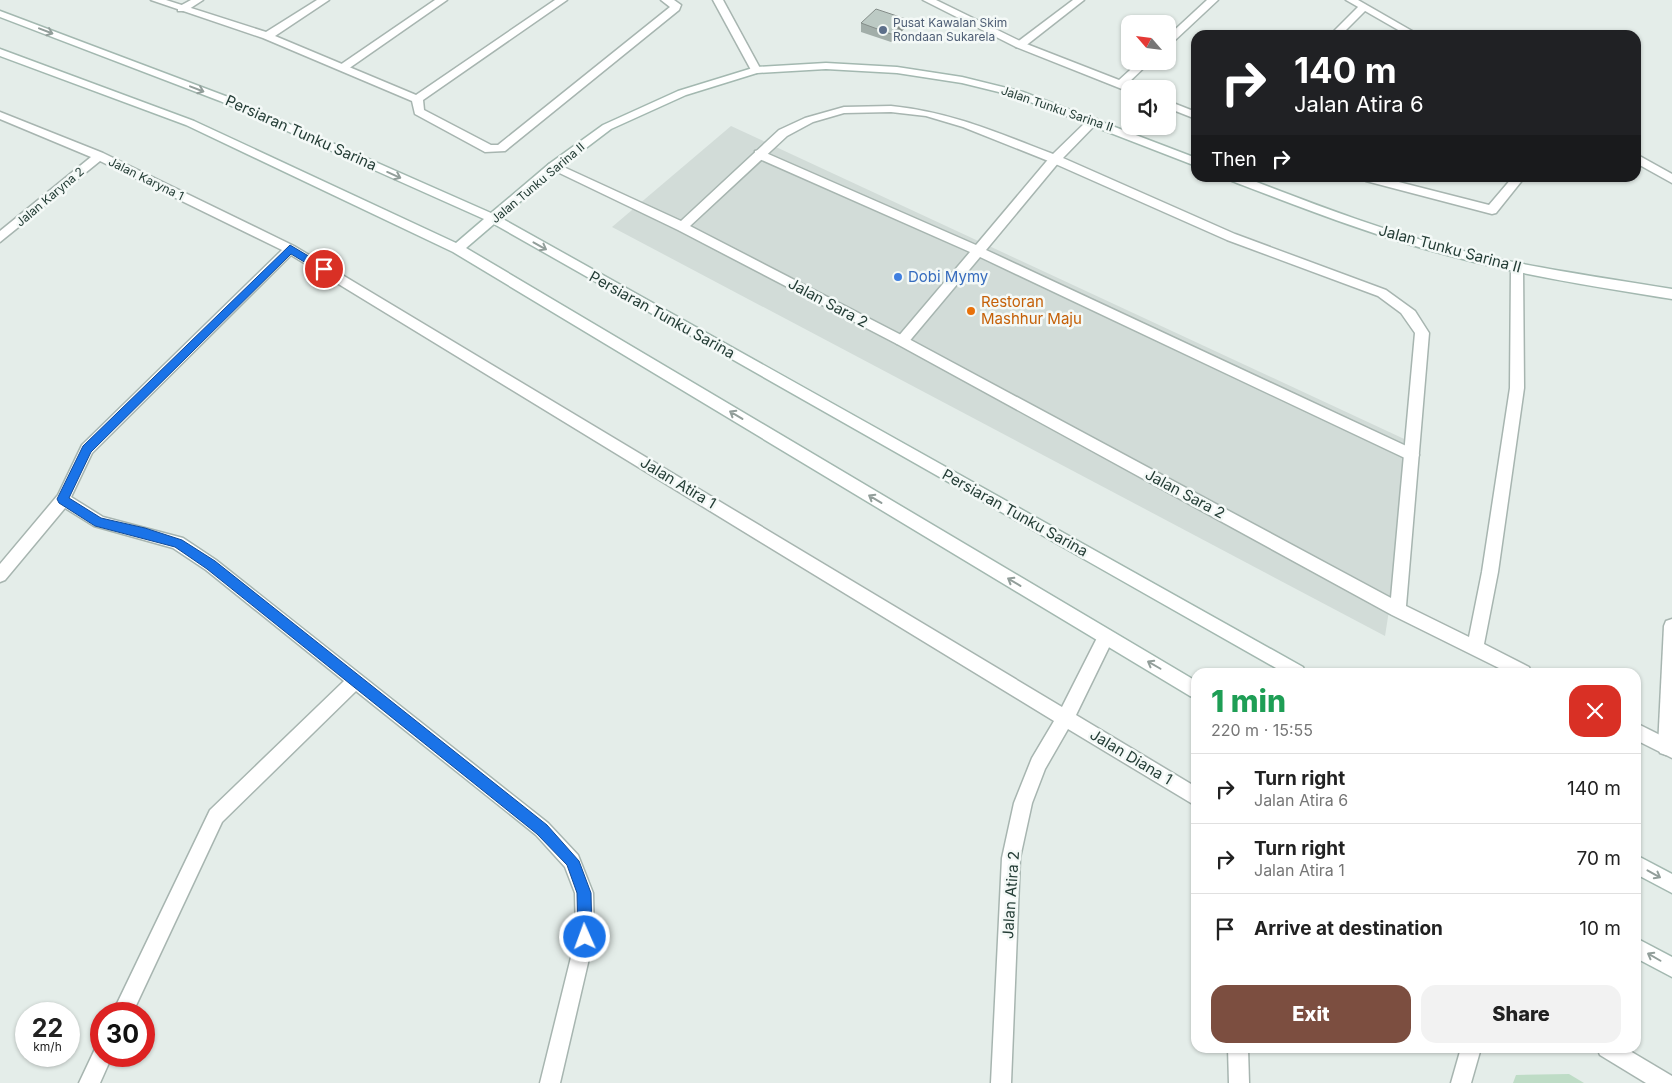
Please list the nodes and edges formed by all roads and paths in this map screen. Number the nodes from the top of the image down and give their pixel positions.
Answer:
1 (156, 0) edge
2 (198, 0) edge
3 (324, 0) edge
4 (442, 0) edge
5 (562, 0) edge
6 (666, 0) edge
7 (718, 0) edge
8 (928, 0) edge
9 (1079, 0) edge
10 (1213, 0) edge
11 (1351, 0) edge
12 (1364, 7) junction
13 (182, 9) junction
14 (0, 14) edge
15 (1340, 30) edge
16 (1405, 30) edge
17 (1176, 35) edge
18 (267, 36) junction
19 (1020, 45) junction
20 (0, 52) edge
21 (344, 67) junction
22 (756, 70) junction
23 (1136, 70) edge
24 (1125, 80) edge
25 (1121, 84) edge
26 (417, 99) junction
27 (1176, 107) edge
28 (1191, 114) edge
29 (0, 115) edge
30 (1093, 121) junction
31 (759, 154) junction
32 (99, 156) junction
33 (1055, 159) junction
34 (1191, 160) edge
35 (1641, 161) edge
36 (553, 167) junction
37 (1672, 179) edge
38 (1246, 182) edge
39 (1385, 182) edge
40 (1515, 182) edge
41 (494, 220) junction
42 (682, 227) junction
43 (0, 238) edge
44 (290, 249) junction
45 (457, 249) junction
46 (978, 251) junction
47 (1517, 267) junction
48 (1672, 294) edge
49 (902, 341) junction
50 (1412, 455) junction
51 (63, 499) junction
52 (0, 575) edge
53 (1398, 610) junction
54 (1672, 626) edge
55 (1106, 637) junction
56 (1475, 648) junction
57 (1290, 668) edge
58 (1515, 668) edge
59 (355, 681) junction
60 (1191, 687) edge
61 (1066, 718) junction
62 (1641, 734) edge
63 (1669, 748) edge
64 (1191, 794) edge
65 (1641, 867) edge
66 (1672, 884) edge
67 (1641, 949) edge
68 (1672, 967) edge
69 (128, 1002) edge
70 (1238, 1053) edge
71 (1470, 1053) edge
72 (1615, 1053) edge
73 (97, 1067) edge
74 (90, 1083) edge
75 (550, 1083) edge
76 (1001, 1083) edge
77 (1240, 1083) edge
78 (1461, 1083) edge
79 (1665, 1083) edge

1 - 13 street
2 - 13 street
3 - 18 street
4 - 21 street
5 - 26 street
6 - 26 street
7 - 22 street
8 - 19 street
9 - 19 street
10 - 17 street
11 - 12 street
12 - 15 street
12 - 16 street
13 - 18 street
14 -> 41 street, Persiaran Tunku Sarina
18 - 21 street
19 - 25 street
20 - 45 street
21 - 26 street
22 - 30 street, Jalan Tunku Sarina II
22 - 36 street, Jalan Tunku Sarina II
23 - 24 street
27 - 28 street
29 - 32 street, Jalan Karyna 1
30 - 33 street
30 - 34 street, Jalan Tunku Sarina II
31 - 33 street
31 - 42 street
31 - 46 street
32 - 43 street, Jalan Karyna 2
32 - 44 street, Jalan Karyna 1
33 - 46 street
33 - 50 street
35 - 37 street
36 - 41 street, Jalan Tunku Sarina II
36 - 42 street, Jalan Sara 2
38 - 47 street, Jalan Tunku Sarina II
39 - 40 street
41 - 45 street, Jalan Tunku Sarina II
41 -> 57 street, Persiaran Tunku Sarina
42 - 49 street, Jalan Sara 2
44 - 51 street
44 - 61 street, Jalan Atira 1
55 -> 45 street
46 - 49 street
46 - 50 street
47 - 48 street, Jalan Tunku Sarina II
47 - 56 street
49 - 53 street, Jalan Sara 2
50 - 53 street
51 - 52 street
51 - 59 street
53 - 56 street, Jalan Sara 2
54 - 63 street
60 -> 55 street
55 - 61 street, Jalan Atira 2
56 - 58 street, Jalan Sara 2
59 - 69 street
59 - 75 street
61 - 64 street, Jalan Diana 1
61 - 76 street, Jalan Atira 2
62 - 63 street
65 -> 66 street
68 -> 67 street
70 - 77 street
71 - 78 street
72 - 79 street
73 - 74 street

